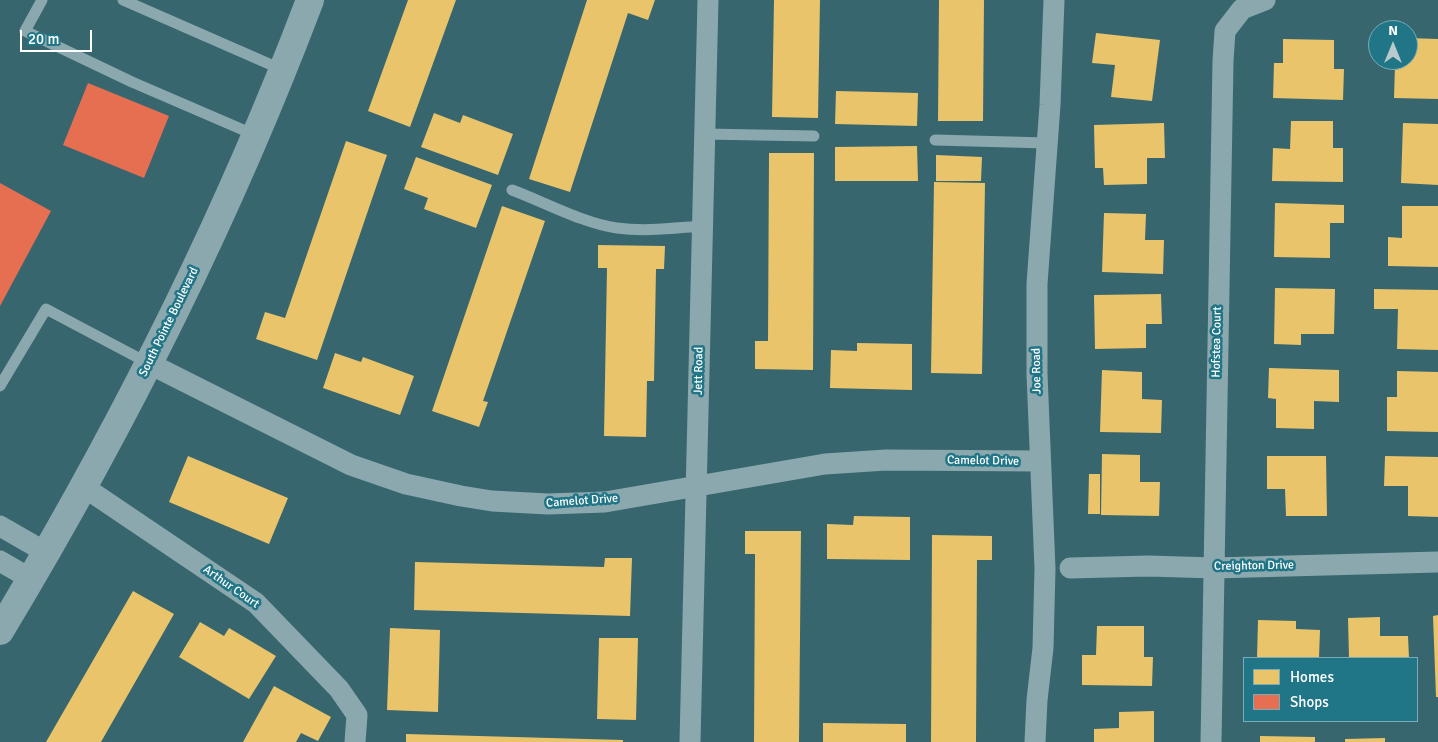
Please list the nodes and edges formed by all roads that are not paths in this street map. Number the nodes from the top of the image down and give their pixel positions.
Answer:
1 (42, 0) edge
2 (123, 0) edge
3 (310, 0) edge
4 (708, 0) edge
5 (1054, 0) edge
6 (1265, 0) edge
7 (283, 70) junction
8 (704, 134) junction
9 (255, 135) junction
10 (814, 136) dead end
11 (935, 140) dead end
12 (1048, 142) junction
13 (512, 190) dead end
14 (702, 226) junction
15 (150, 364) junction
16 (0, 386) edge
17 (1040, 461) junction
18 (84, 487) junction
19 (696, 487) junction
20 (0, 526) edge
21 (47, 553) junction
22 (0, 560) edge
23 (1438, 562) edge
24 (1070, 568) dead end
25 (1214, 568) junction
26 (31, 579) junction
27 (0, 631) edge
28 (355, 742) edge
29 (690, 742) edge
30 (1034, 742) edge
31 (1211, 742) edge

1 - 9 lane
2 - 7 lane
3 - 7 street, South Pointe Boulevard
4 - 8 street, Jett Road
5 - 12 street, Joe Road
6 - 25 street, Hofstea Court
7 - 9 street, South Pointe Boulevard
8 - 10 lane
8 - 14 street, Jett Road
9 - 15 street, South Pointe Boulevard
11 - 12 lane
12 - 17 street, Joe Road
13 - 14 lane
14 - 19 street, Jett Road
15 - 16 lane
15 - 18 street, South Pointe Boulevard
15 - 19 street, Camelot Drive
17 - 19 street, Camelot Drive
17 - 30 street, Joe Road
18 - 21 street, South Pointe Boulevard
18 - 28 street, Arthur Court
19 - 29 street, Jett Road
20 - 21 street
21 - 26 street, South Pointe Boulevard
22 - 26 street
23 - 25 street, Creighton Drive
24 - 25 street, Creighton Drive
25 - 31 street, Hofstea Court
26 - 27 street, South Pointe Boulevard

